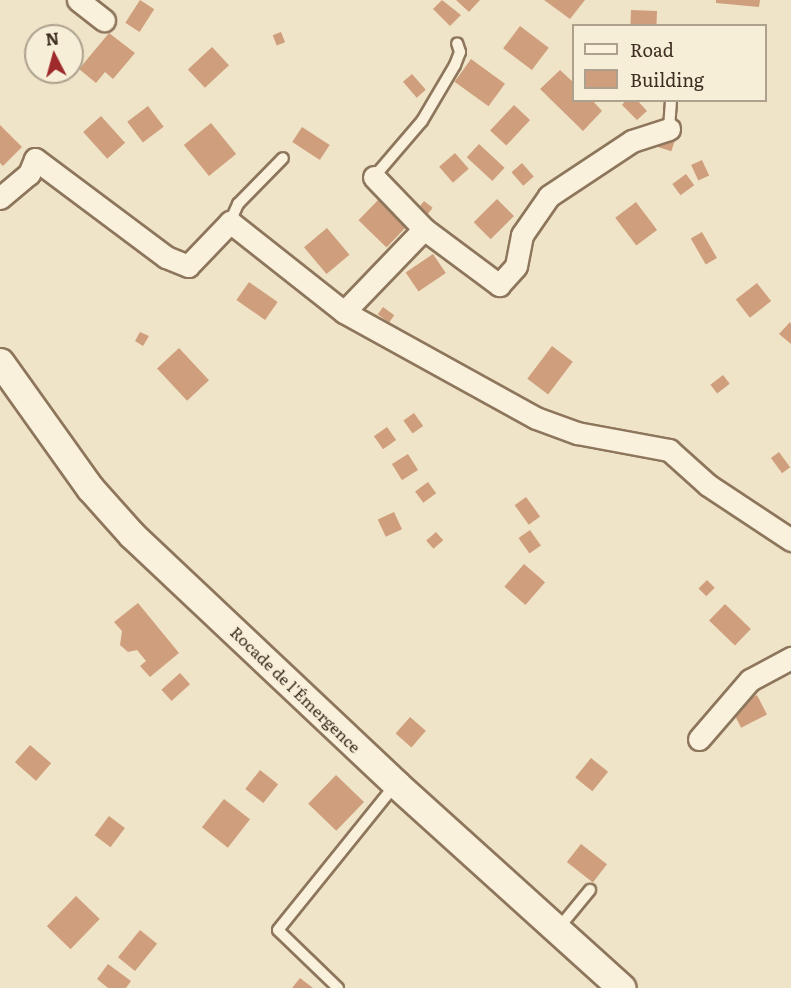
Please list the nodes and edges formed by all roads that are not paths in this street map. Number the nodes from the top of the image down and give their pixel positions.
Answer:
1 (78, 0) edge
2 (104, 20) dead end
3 (457, 43) dead end
4 (671, 102) edge
5 (669, 129) joint
6 (283, 158) dead end
7 (374, 177) joint
8 (0, 198) edge
9 (230, 222) junction
10 (424, 229) junction
11 (344, 312) junction
12 (0, 362) edge
13 (791, 540) edge
14 (791, 658) edge
15 (699, 739) dead end
16 (396, 784) junction
17 (590, 890) dead end
18 (557, 930) junction
19 (338, 988) edge
20 (622, 988) edge

1 - 2 street
3 - 7 lane
4 - 5 lane
5 - 10 street
6 - 9 lane
7 - 10 street
8 - 9 street
9 - 11 street
10 - 11 street
11 - 13 street
12 - 16 street, Rocade de l'Émergence
14 - 15 street
16 - 18 street, Rocade de l'Émergence
16 - 19 lane
17 - 18 lane
18 - 20 street, Rocade de l'Émergence

